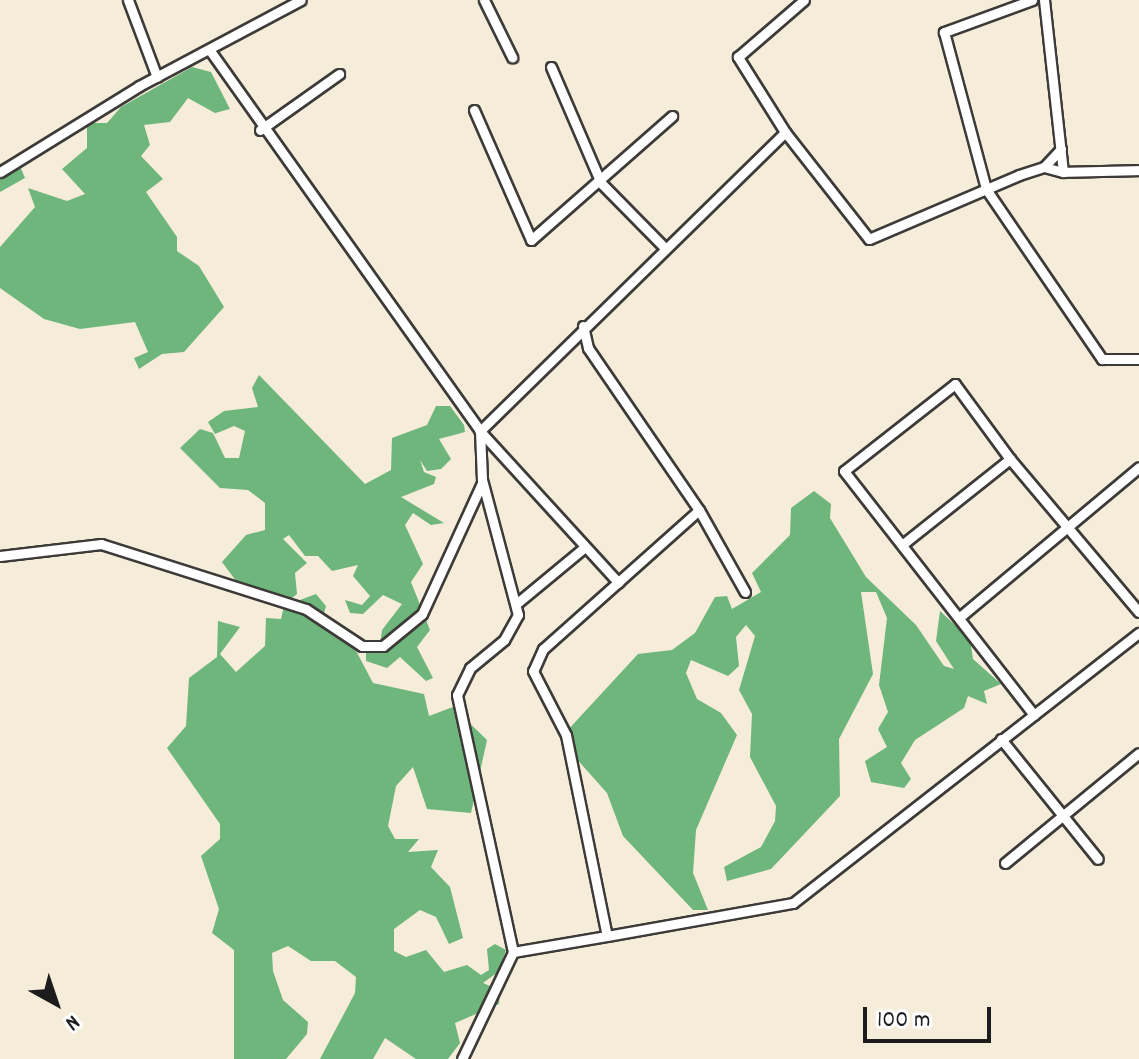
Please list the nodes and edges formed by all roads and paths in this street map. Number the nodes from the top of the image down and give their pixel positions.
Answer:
1 (128, 0) edge
2 (301, 0) edge
3 (484, 0) edge
4 (804, 0) edge
5 (1032, 0) edge
6 (1044, 0) edge
7 (211, 52) junction
8 (512, 57) dead end
9 (551, 67) dead end
10 (339, 74) dead end
11 (157, 77) junction
12 (474, 110) dead end
13 (672, 116) dead end
14 (260, 130) junction
15 (785, 132) junction
16 (1061, 149) junction
17 (1044, 167) junction
18 (1139, 170) edge
19 (0, 172) edge
20 (1063, 172) junction
21 (601, 183) junction
22 (986, 189) junction
23 (664, 247) junction
24 (583, 326) junction
25 (1139, 359) edge
26 (480, 431) junction
27 (1010, 459) junction
28 (1139, 467) edge
29 (482, 480) junction
30 (699, 510) junction
31 (1068, 532) junction
32 (903, 544) junction
33 (585, 547) junction
34 (0, 556) edge
35 (618, 582) junction
36 (745, 592) dead end
37 (516, 604) junction
38 (1139, 612) edge
39 (961, 616) junction
40 (1139, 633) edge
41 (1034, 715) junction
42 (1001, 739) junction
43 (1139, 753) edge
44 (1061, 815) junction
45 (1098, 859) dead end
46 (1005, 863) dead end
47 (607, 936) junction
48 (513, 952) junction
49 (462, 1059) edge

1 - 11 street
2 - 7 street
3 - 8 street
4 - 15 street
5 - 22 street
6 - 16 street
7 - 11 street
7 - 14 street
9 - 21 street
10 - 14 street
11 - 19 street
12 - 21 street
13 - 21 street
14 - 26 street
15 - 22 street
15 - 23 street
16 - 17 street
16 - 20 street
17 - 20 street
17 - 22 street
18 - 20 street
21 - 23 street
22 - 25 street
23 - 24 street
24 - 26 street
24 - 30 street
26 - 29 street
26 - 33 street
27 - 31 street
27 - 32 street
27 - 32 street
28 - 31 street
29 - 34 street
29 - 37 street
30 - 35 street
30 - 36 street
31 - 38 street
31 - 39 street
32 - 39 street
33 - 35 street
33 - 37 street
35 - 47 street
37 - 48 street
39 - 41 street
40 - 41 street
41 - 42 street
42 - 44 street
42 - 47 street
43 - 44 street
44 - 45 street
44 - 46 street
47 - 48 street
48 - 49 street

